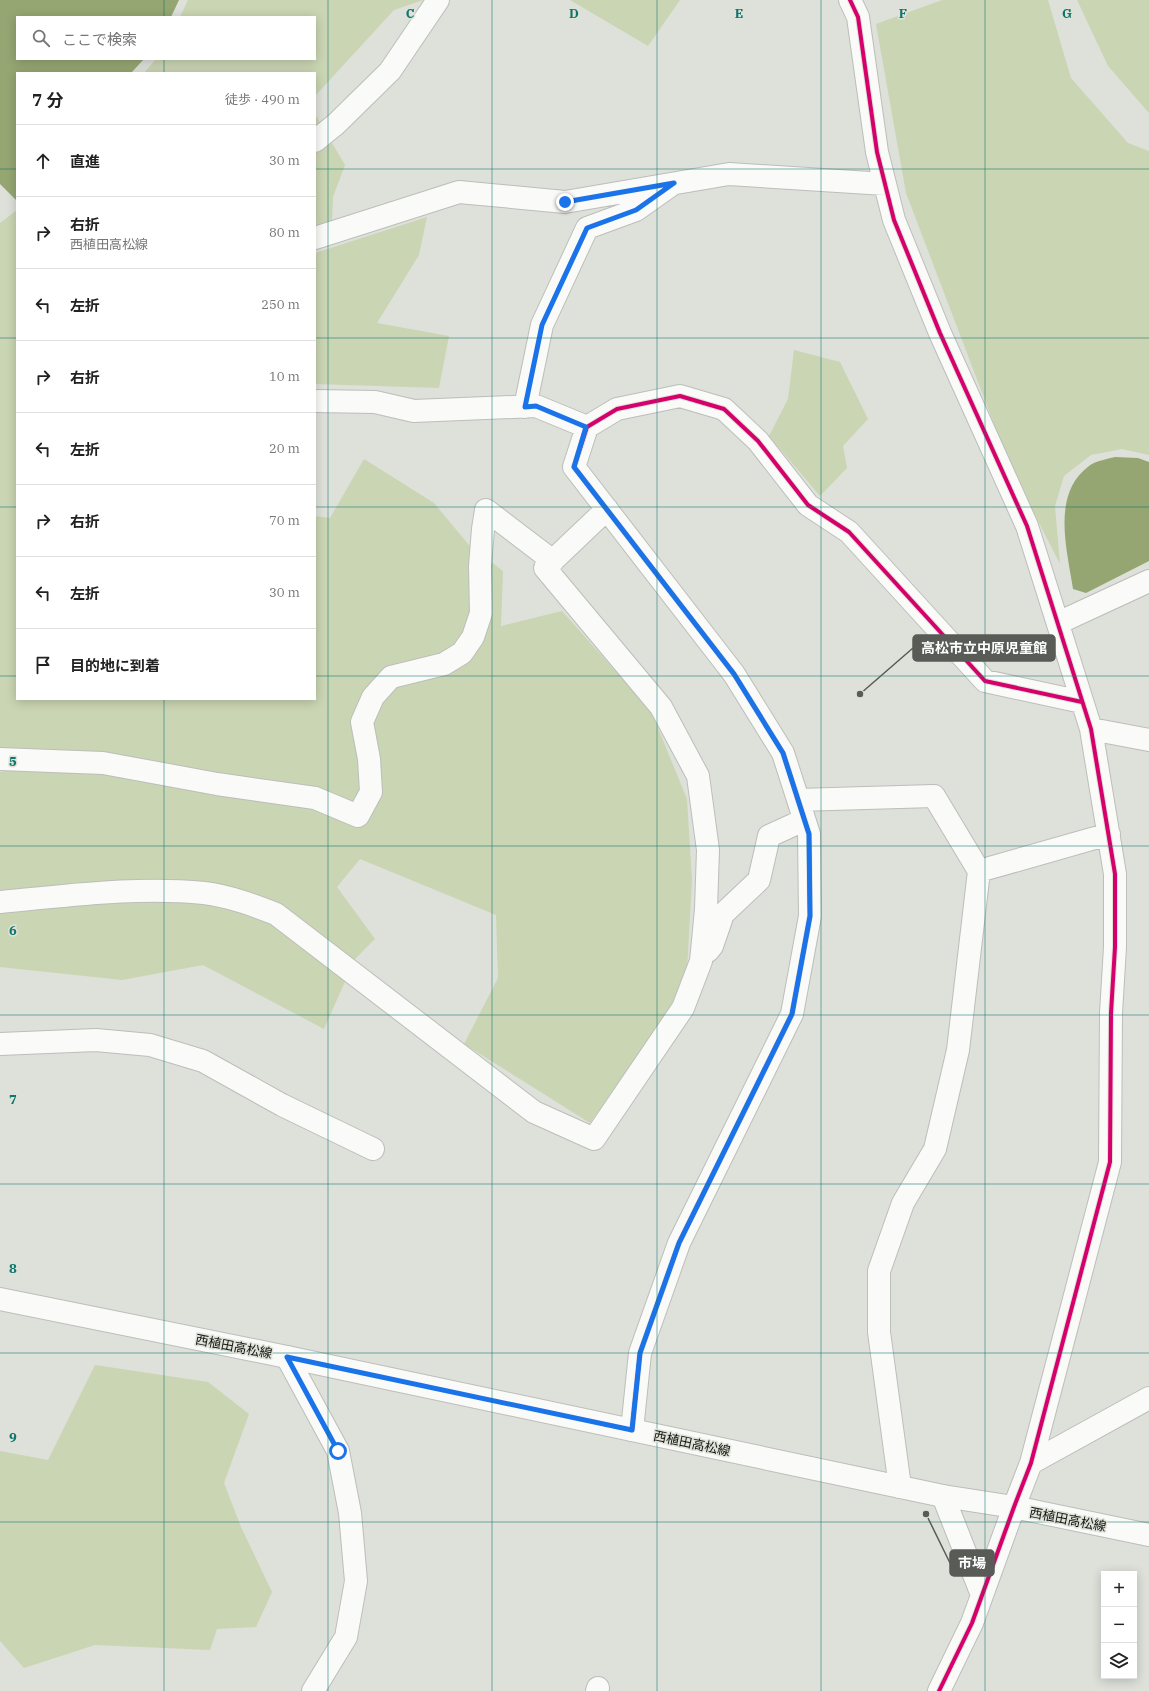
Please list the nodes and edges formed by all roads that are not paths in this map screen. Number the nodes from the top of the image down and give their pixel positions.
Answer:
1 (438, 0) edge
2 (850, 0) edge
3 (316, 140) edge
4 (674, 183) junction
5 (885, 184) junction
6 (316, 238) edge
7 (316, 401) edge
8 (525, 407) junction
9 (586, 427) junction
10 (607, 509) junction
11 (552, 561) junction
12 (1149, 581) edge
13 (1058, 623) junction
14 (1082, 702) junction
15 (1091, 730) junction
16 (1149, 740) edge
17 (0, 759) edge
18 (798, 800) junction
19 (804, 820) junction
20 (1109, 834) junction
21 (979, 871) junction
22 (0, 902) edge
23 (701, 961) junction
24 (0, 1044) edge
25 (373, 1149) dead end
26 (0, 1299) edge
27 (287, 1357) junction
28 (1149, 1398) edge
29 (632, 1430) junction
30 (1031, 1463) junction
31 (900, 1487) junction
32 (943, 1496) junction
33 (1014, 1508) junction
34 (1149, 1535) edge
35 (982, 1596) junction
36 (313, 1691) edge
37 (939, 1691) edge

1 - 3 street
2 - 5 street
4 - 5 street
4 - 6 street
4 - 8 street
5 - 13 street
7 - 8 street
8 - 9 street
9 - 10 street
9 - 14 street
10 - 11 street
10 - 18 street
11 - 17 street
11 - 23 street
12 - 13 street
13 - 14 street
14 - 15 street
15 - 16 street
15 - 20 street
18 - 19 street
18 - 21 street
19 - 23 street
19 - 29 street
20 - 21 street
20 - 30 street
21 - 31 street
22 - 23 street
24 - 25 street
26 - 27 street, 西植田高松線
27 - 29 street, 西植田高松線
27 - 36 street
28 - 30 street
29 - 31 street, 西植田高松線
30 - 33 street
31 - 32 street, 西植田高松線
32 - 33 street, 西植田高松線
32 - 35 street
33 - 34 street, 西植田高松線
33 - 35 street
35 - 37 street

